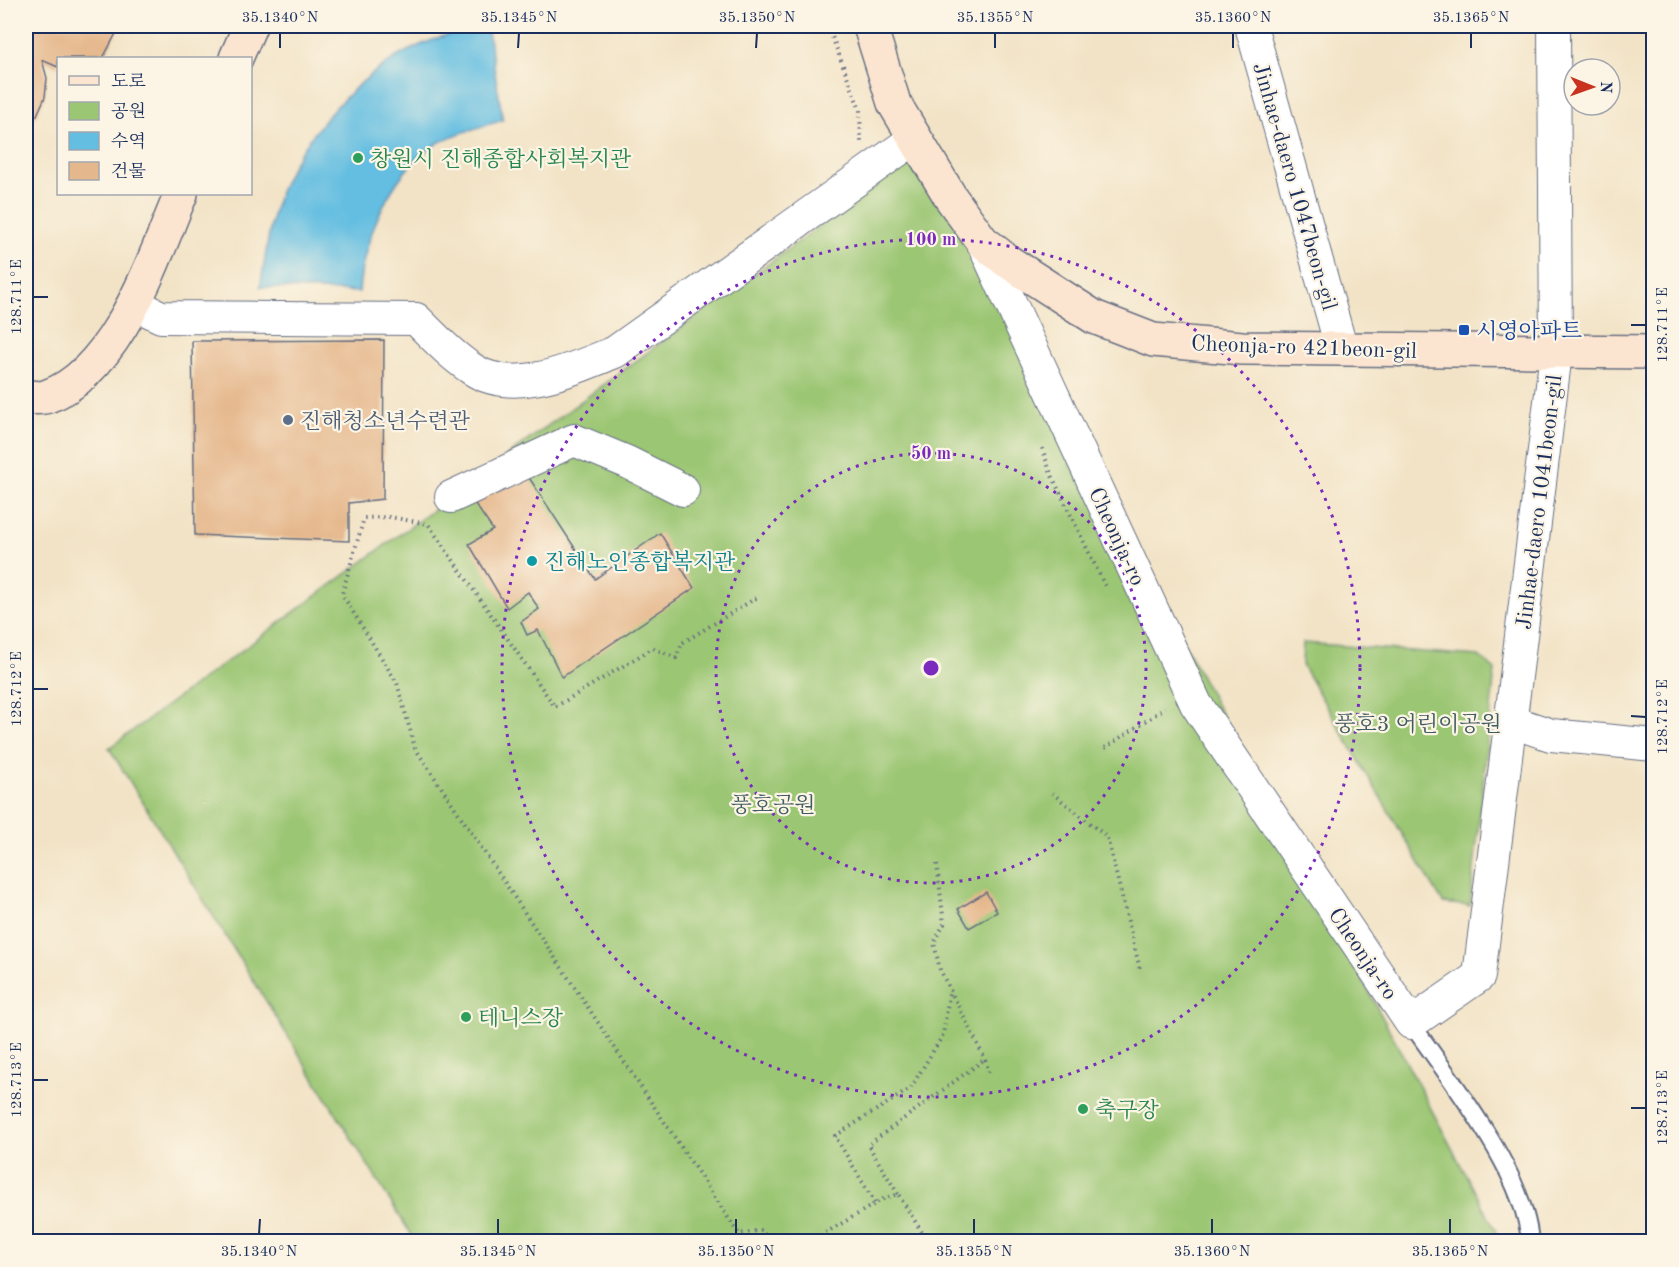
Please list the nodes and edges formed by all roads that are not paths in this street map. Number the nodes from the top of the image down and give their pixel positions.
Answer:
1 (870, 26) edge
2 (1251, 26) edge
3 (1554, 26) edge
4 (914, 139) junction
5 (181, 195) edge
6 (982, 241) junction
7 (135, 304) junction
8 (1341, 347) junction
9 (1653, 352) edge
10 (1556, 353) junction
11 (26, 397) edge
12 (683, 490) dead end
13 (451, 497) dead end
14 (1512, 722) junction
15 (1653, 745) edge
16 (1411, 1023) junction
17 (1530, 1242) edge

1 - 4 main road, Cheonja-ro
2 - 8 street, Jinhae-daero 1047beon-gil
3 - 10 street, Jinhae-daero 1041beon-gil
4 - 6 main road, Cheonja-ro
4 - 7 street
5 - 7 main road
6 - 8 main road, Cheonja-ro 421beon-gil
6 - 16 street, Cheonja-ro
7 - 11 main road
8 - 10 main road, Cheonja-ro 421beon-gil
9 - 10 main road, Cheonja-ro 421beon-gil
10 - 14 street, Jinhae-daero 1041beon-gil
12 - 13 street
14 - 15 street
14 - 16 street, Jinhae-daero 1041beon-gil
16 - 17 lane

